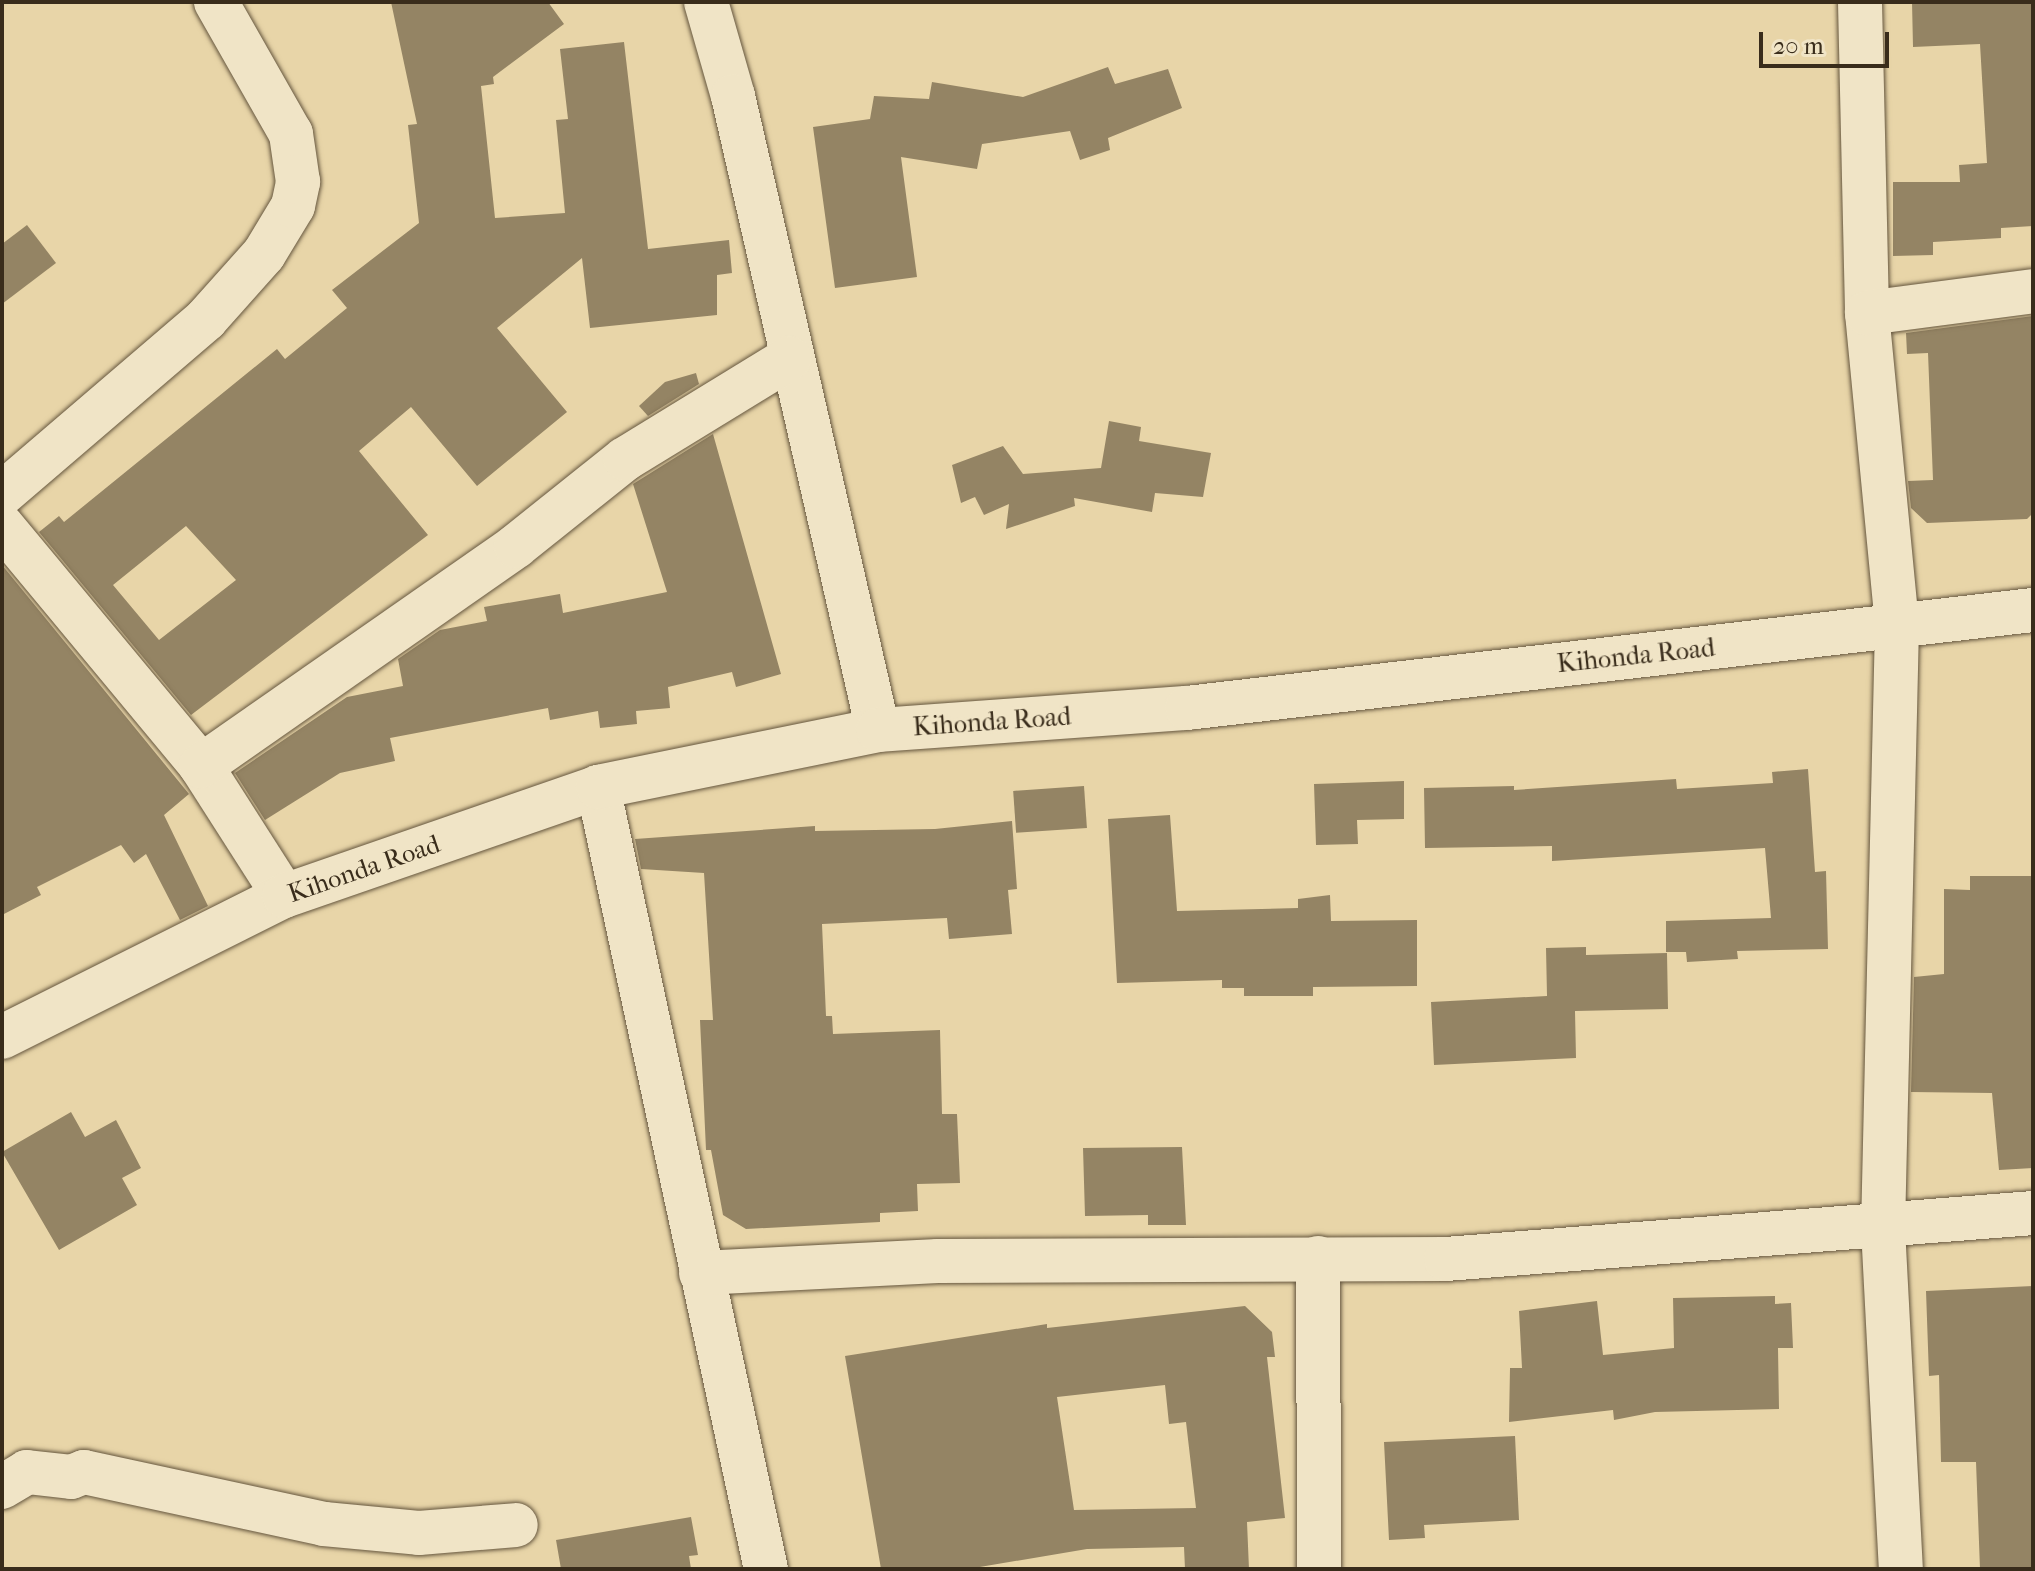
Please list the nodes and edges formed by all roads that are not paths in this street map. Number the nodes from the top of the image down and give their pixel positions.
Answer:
1 (216, 2) edge
2 (1860, 2) edge
3 (712, 6) edge
4 (2033, 291) edge
5 (1867, 313) junction
6 (790, 358) junction
7 (2, 494) edge
8 (2, 526) edge
9 (2033, 610) edge
10 (1897, 626) junction
11 (878, 730) junction
12 (201, 766) junction
13 (598, 787) junction
14 (284, 896) junction
15 (2, 1037) edge
16 (2033, 1213) edge
17 (1883, 1228) junction
18 (1318, 1258) junction
19 (701, 1273) junction
20 (2, 1487) edge
21 (516, 1525) dead end
22 (766, 1569) edge
23 (1319, 1569) edge
24 (1901, 1569) edge

1 - 7 street
2 - 5 street
3 - 6 street
4 - 5 street
5 - 10 street
6 - 11 street
6 - 12 street
8 - 12 street
9 - 10 street, Kihonda Road
10 - 11 street, Kihonda Road
10 - 17 street
11 - 13 street, Kihonda Road
12 - 14 street
13 - 14 street, Kihonda Road
13 - 19 street
14 - 15 street, Kihonda Road
16 - 17 street
17 - 18 street
17 - 24 street
18 - 19 street
18 - 23 street
19 - 22 street
20 - 21 street

